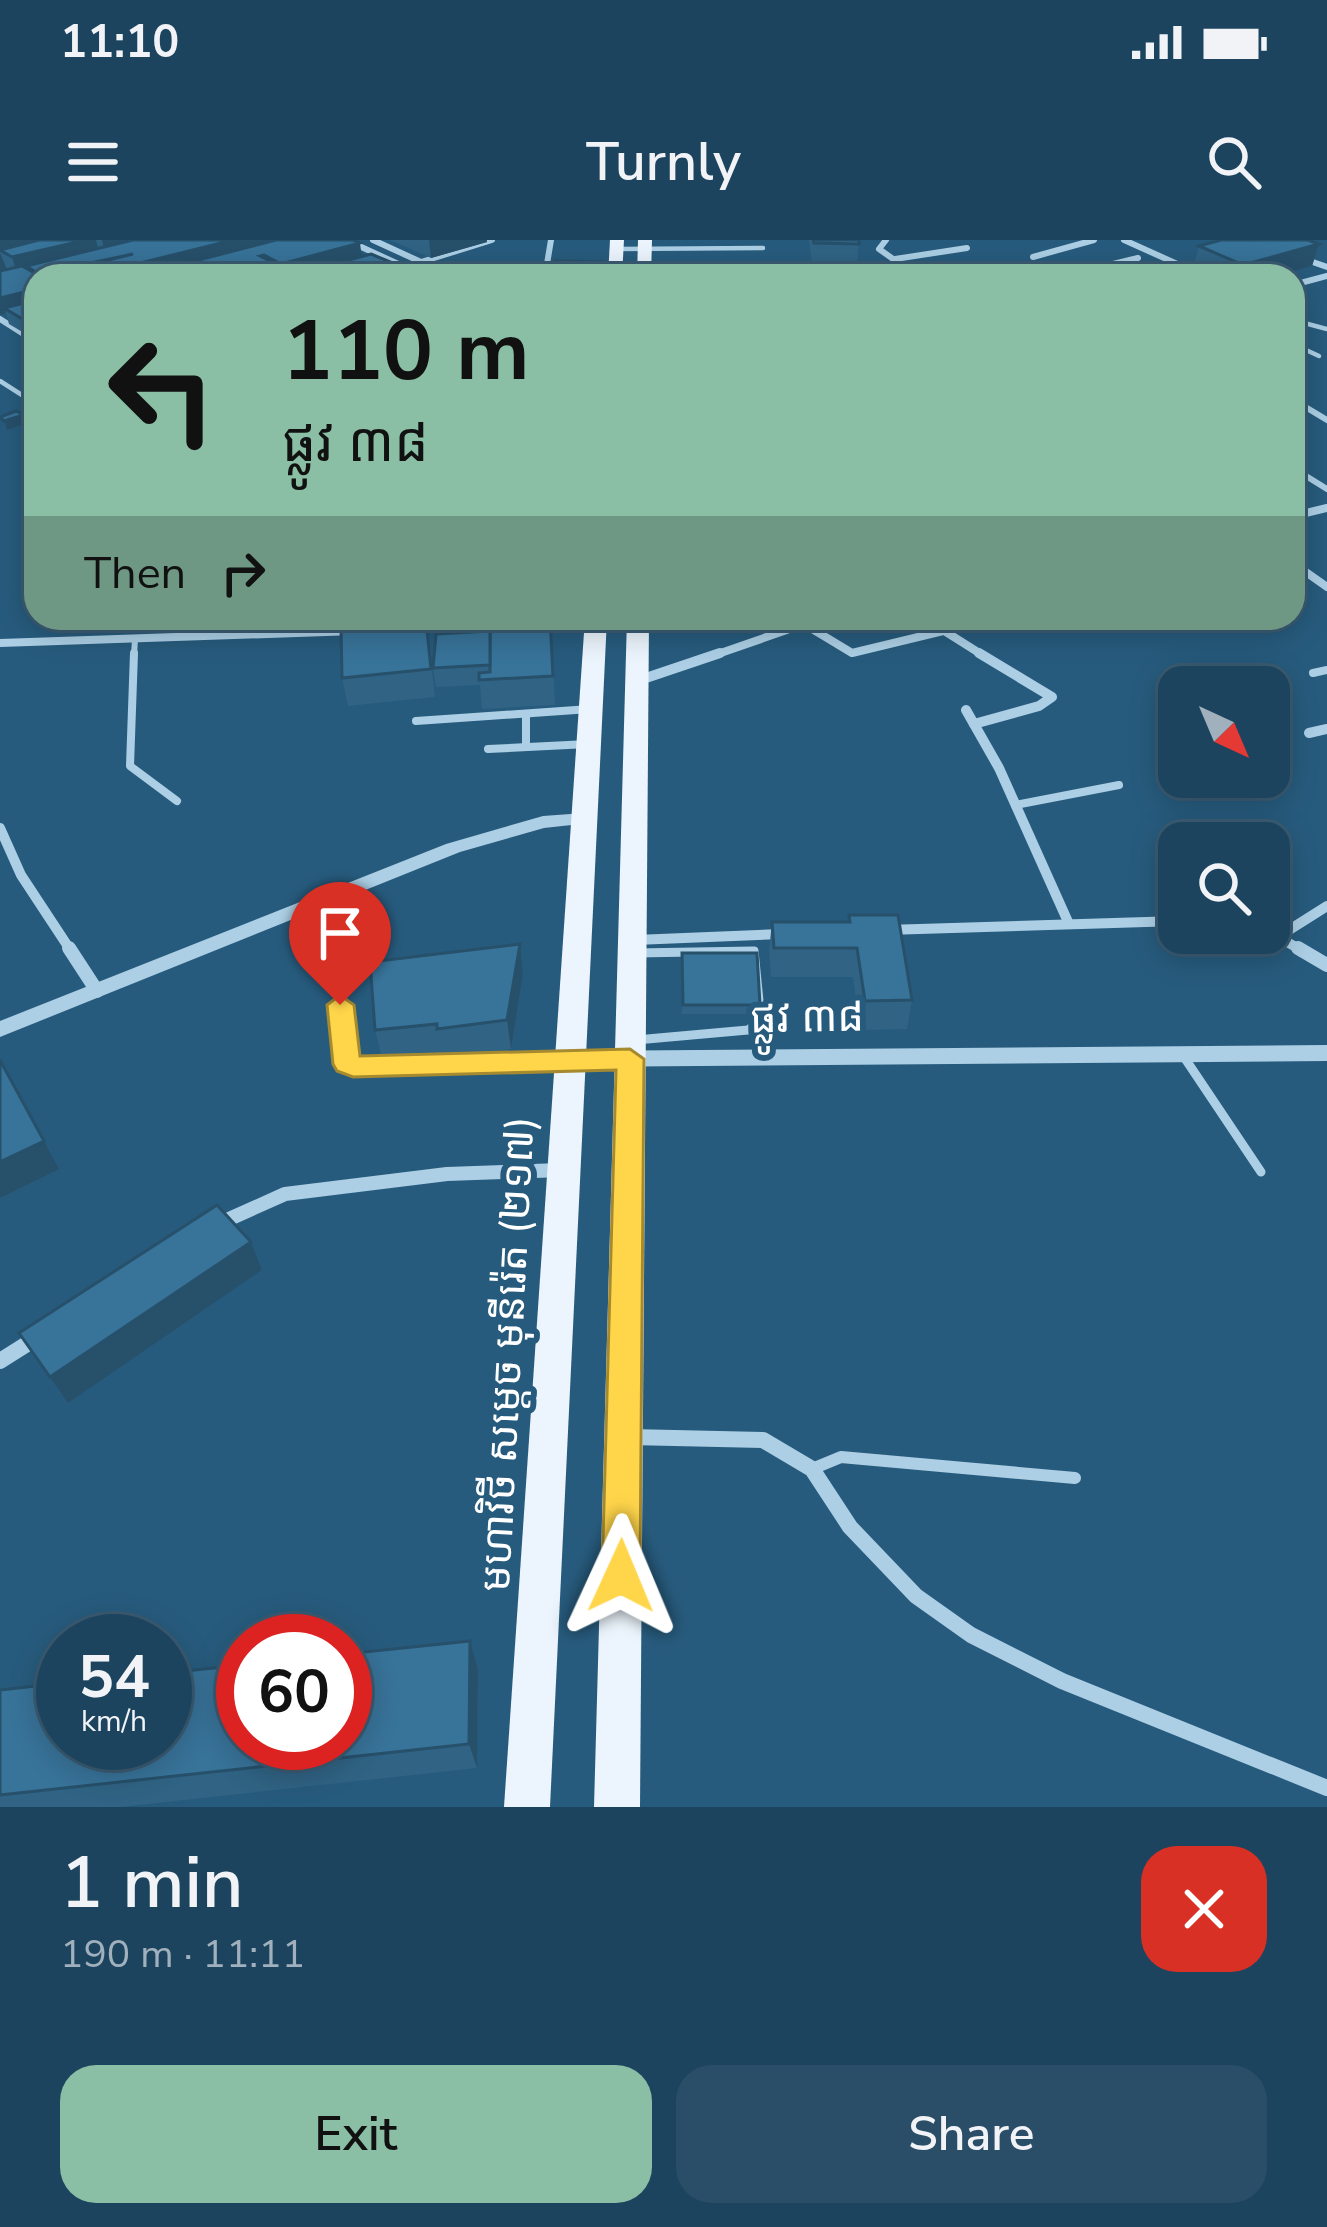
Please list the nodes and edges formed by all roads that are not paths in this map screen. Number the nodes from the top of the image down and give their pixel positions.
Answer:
1 (346, 240) edge
2 (373, 240) edge
3 (492, 240) edge
4 (886, 240) edge
5 (1094, 240) edge
6 (1124, 240) edge
7 (617, 244) edge
8 (645, 244) edge
9 (763, 248) dead end
10 (968, 248) dead end
11 (1288, 254) edge
12 (1034, 257) dead end
13 (1138, 257) dead end
14 (388, 260) junction
15 (895, 260) junction
16 (422, 262) junction
17 (372, 264) edge
18 (398, 264) edge
19 (415, 264) edge
20 (900, 264) edge
21 (1111, 264) edge
22 (1177, 264) edge
23 (1327, 272) edge
24 (19, 316) edge
25 (1, 320) edge
26 (1305, 350) edge
27 (1319, 356) dead end
28 (371, 630) edge
29 (595, 630) edge
30 (638, 630) edge
31 (786, 630) edge
32 (820, 630) edge
33 (953, 630) edge
34 (326, 632) joint
35 (946, 632) junction
36 (135, 639) junction
37 (0, 643) edge
38 (1327, 670) edge
39 (1313, 673) dead end
40 (637, 681) junction
41 (590, 709) junction
42 (966, 710) dead end
43 (526, 714) junction
44 (416, 722) dead end
45 (974, 724) junction
46 (1327, 729) edge
47 (1309, 733) dead end
48 (588, 744) junction
49 (526, 747) junction
50 (488, 748) dead end
51 (1119, 785) dead end
52 (177, 801) dead end
53 (1015, 805) junction
54 (584, 819) junction
55 (0, 829) edge
56 (1327, 906) edge
57 (1158, 922) edge
58 (1069, 924) junction
59 (1290, 929) edge
60 (862, 931) edge
61 (793, 934) edge
62 (1290, 944) edge
63 (632, 946) junction
64 (1327, 965) edge
65 (97, 991) junction
66 (340, 1005) dead end
67 (0, 1030) edge
68 (630, 1050) junction
69 (1327, 1053) edge
70 (1182, 1054) junction
71 (570, 1059) junction
72 (563, 1170) junction
73 (1261, 1172) dead end
74 (196, 1238) edge
75 (58, 1324) edge
76 (0, 1361) edge
77 (623, 1437) junction
78 (812, 1469) junction
79 (1076, 1478) dead end
80 (1327, 1787) edge
81 (527, 1807) edge
82 (617, 1807) edge

1 - 14 street
2 - 16 street
3 - 16 street
4 - 15 street
5 - 12 street
6 - 22 street
7 - 8 lane
8 - 9 lane
10 - 15 street
11 - 23 street
13 - 21 street
14 - 17 street
14 - 18 street
15 - 20 street
16 - 19 street
24 - 25 street
26 - 27 lane
28 - 34 street
29 - 41 main road, មហាវិថី សម្តេច មុនីរ៉េត (២១៧)
30 - 40 main road
31 - 40 street
32 - 35 street
33 - 35 street
34 - 36 street
35 - 45 street
36 - 37 street
36 - 52 lane
38 - 39 lane
40 - 63 main road
41 - 43 lane
41 - 48 main road, មហាវិថី សម្តេច មុនីរ៉េត (២១៧)
42 - 45 street
43 - 44 lane
43 - 49 lane
45 - 53 street
46 - 47 street
48 - 49 lane
48 - 54 main road, មហាវិថី សម្តេច មុនីរ៉េត (២១៧)
49 - 50 lane
51 - 53 lane
53 - 58 street
54 - 65 street
54 - 71 main road, មហាវិថី សម្តេច មុនីរ៉េត (២១៧)
55 - 65 street
56 - 59 street
57 - 58 street
58 - 60 street
61 - 63 street
62 - 64 street
63 - 68 main road
63 - 68 lane
65 - 67 street
66 - 71 street, ផ្លូវ ៣៨
68 - 70 street, ផ្លូវ ៣៨
68 - 71 street, ផ្លូវ ៣៨
68 - 77 main road
69 - 70 street, ផ្លូវ ៣៨
70 - 73 lane
71 - 72 main road, មហាវិថី សម្តេច មុនីរ៉េត (២១៧)
72 - 74 street
72 - 81 main road, មហាវិថី សម្តេច មុនីរ៉េត (២១៧)
75 - 76 street
77 - 78 street
77 - 82 main road
78 - 79 lane
78 - 80 street

